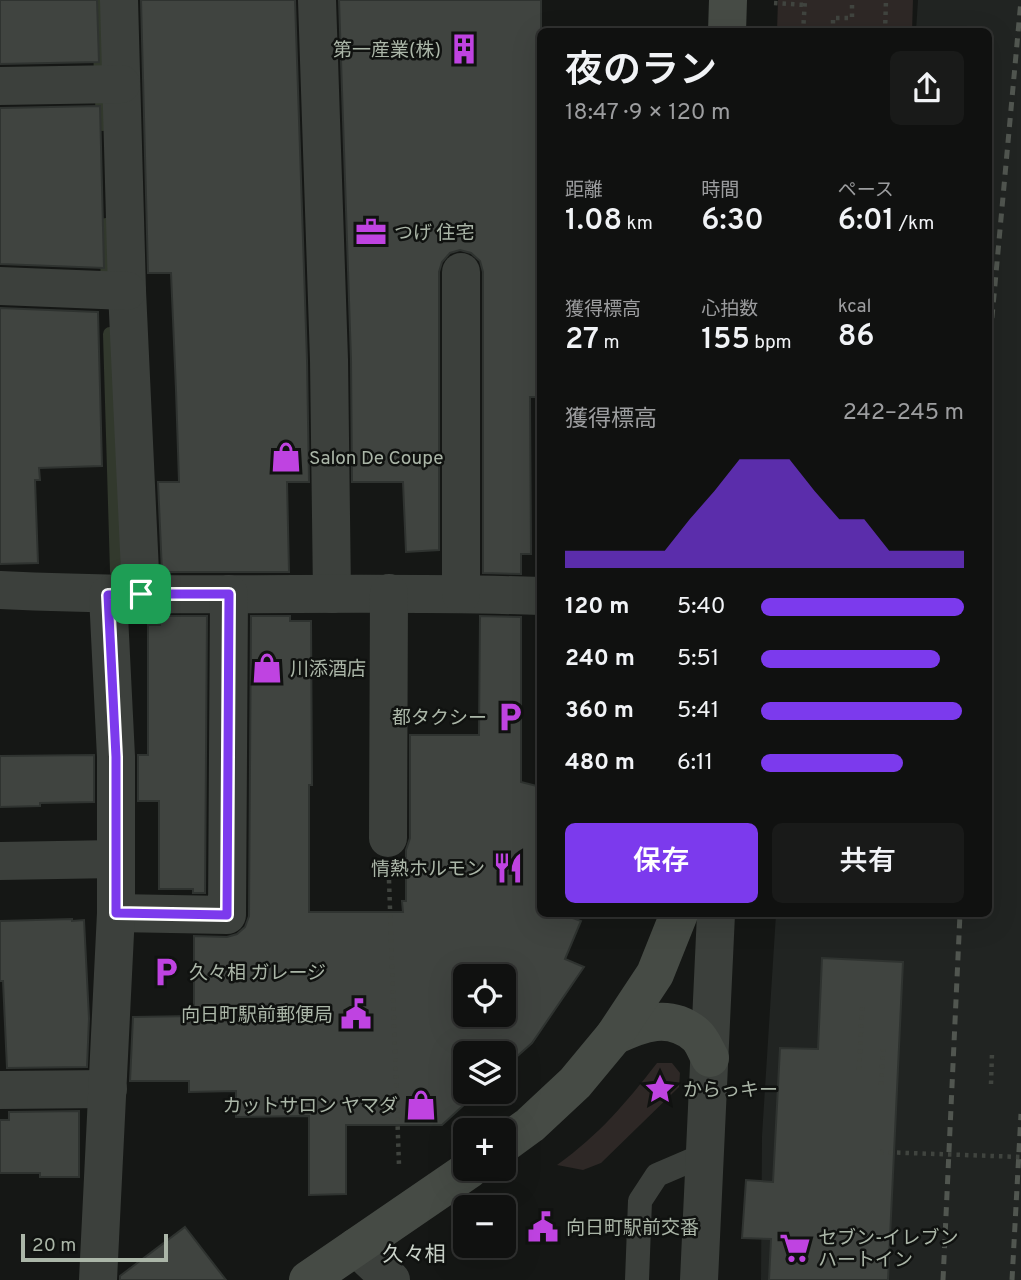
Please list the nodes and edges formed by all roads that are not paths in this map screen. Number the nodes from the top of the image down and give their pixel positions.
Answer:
1 (119, 0) edge
2 (317, 0) edge
3 (727, 0) edge
4 (727, 28) edge
5 (121, 84) junction
6 (0, 86) edge
7 (461, 272) dead end
8 (0, 286) edge
9 (127, 291) junction
10 (0, 590) edge
11 (389, 593) junction
12 (229, 594) junction
13 (332, 594) junction
14 (461, 594) junction
15 (125, 595) junction
16 (537, 596) edge
17 (387, 838) road end
18 (116, 859) junction
19 (0, 861) edge
20 (116, 913) junction
21 (678, 917) edge
22 (716, 917) edge
23 (614, 1036) junction
24 (710, 1058) junction
25 (0, 1090) edge
26 (108, 1090) junction
27 (516, 1135) edge
28 (706, 1154) junction
29 (453, 1181) edge
30 (356, 1247) junction
31 (98, 1280) edge
32 (308, 1280) edge
33 (391, 1280) edge
34 (637, 1280) edge
35 (699, 1280) edge

1 - 5 street
2 - 13 street
3 - 4 main road
5 - 6 street
5 - 9 street
7 - 14 street
8 - 9 street
9 - 15 street
10 - 15 street
11 - 13 street
11 - 14 street
11 - 17 street
12 - 13 street
12 - 15 street
12 - 20 street
14 - 16 street
15 - 18 street
18 - 19 street
18 - 20 street
20 - 26 street
21 - 23 main road
22 - 24 street
23 - 24 main road
23 - 27 main road
24 - 28 street
25 - 26 street
26 - 31 street
28 - 34 lane
28 - 35 street
29 - 30 main road
30 - 32 main road
30 - 33 street

